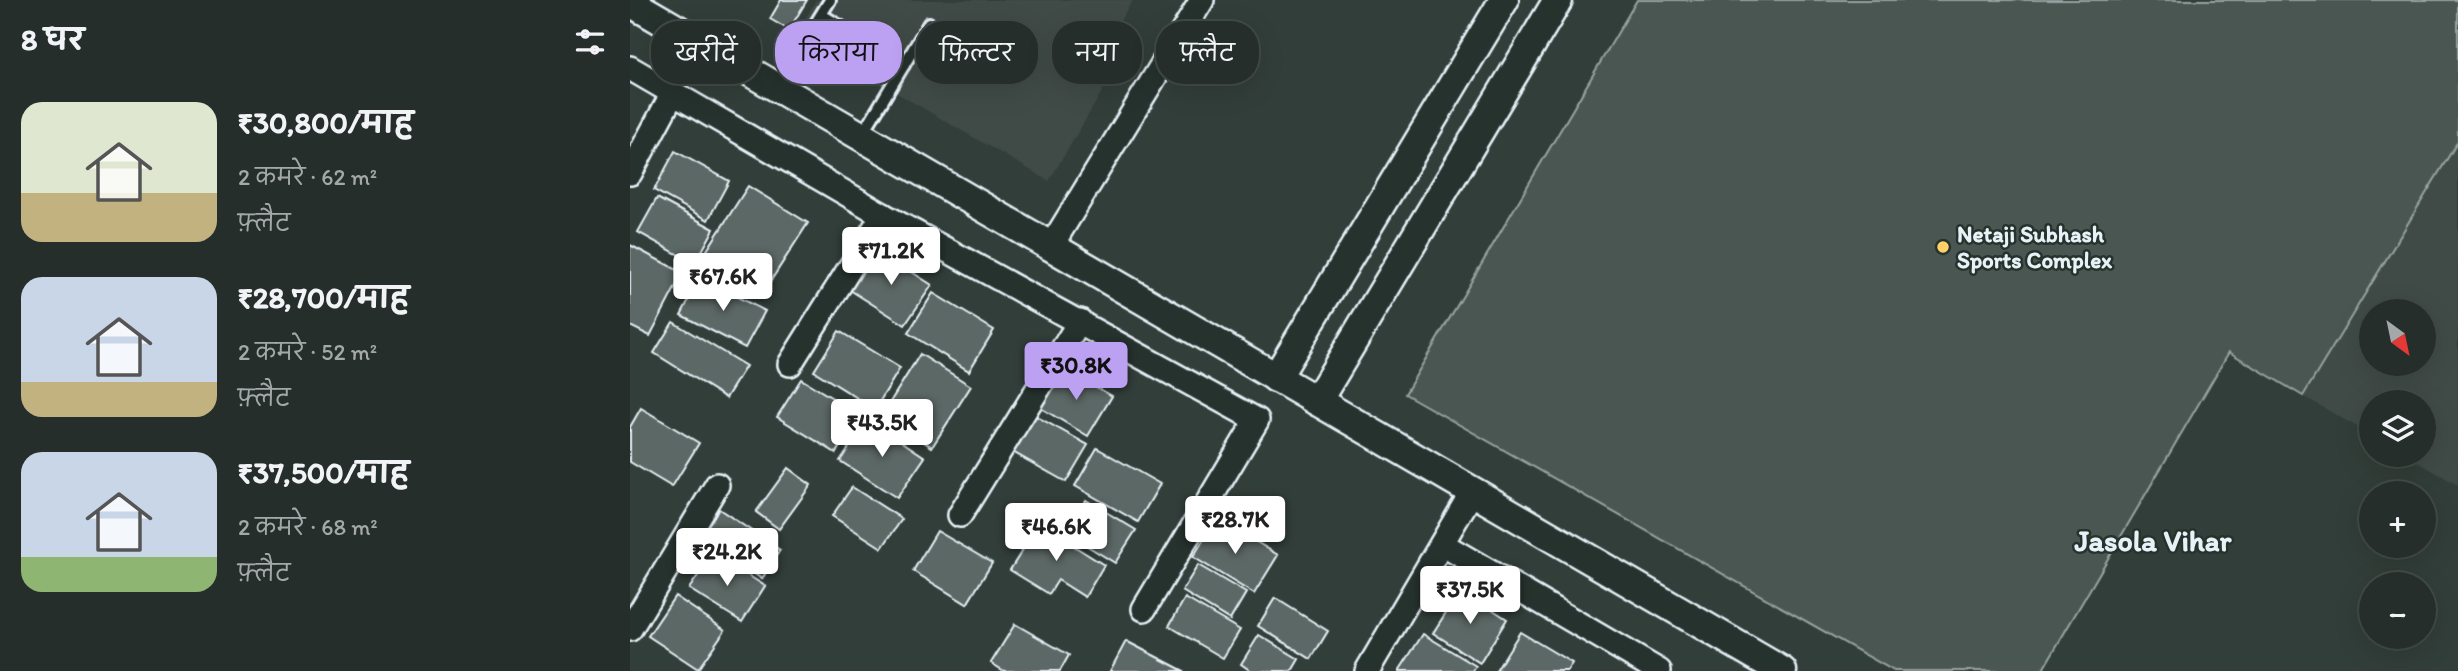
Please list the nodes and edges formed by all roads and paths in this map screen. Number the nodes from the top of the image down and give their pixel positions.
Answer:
1 (830, 0) edge
2 (1202, 0) edge
3 (1503, 0) edge
4 (1558, 0) edge
5 (630, 2) edge
6 (821, 15) junction
7 (916, 45) edge
8 (904, 65) junction
9 (630, 68) edge
10 (776, 86) junction
11 (673, 93) junction
12 (862, 136) junction
13 (630, 173) edge
14 (883, 215) junction
15 (1051, 246) junction
16 (1080, 321) junction
17 (790, 364) dead end
18 (1276, 378) junction
19 (1317, 401) junction
20 (717, 485) dead end
21 (1472, 492) junction
22 (960, 515) dead end
23 (1441, 544) junction
24 (1144, 609) dead end
25 (630, 629) edge
26 (1632, 664) edge
27 (1367, 671) edge
28 (1659, 671) edge
29 (1782, 671) edge

1 - 6 lane
2 - 15 street
3 - 18 street
4 - 19 street
5 - 10 street
6 - 8 lane
6 - 10 lane
7 - 8 lane
8 - 12 lane
9 - 11 street
10 - 12 street
11 - 13 street
11 - 14 street
12 - 15 street
14 - 16 street
14 - 17 street
15 - 18 street
16 - 22 street
16 - 24 street
18 - 19 street
19 - 21 street
20 - 25 street
21 - 23 street
21 - 29 street
23 - 26 street
23 - 27 street
26 - 28 street

